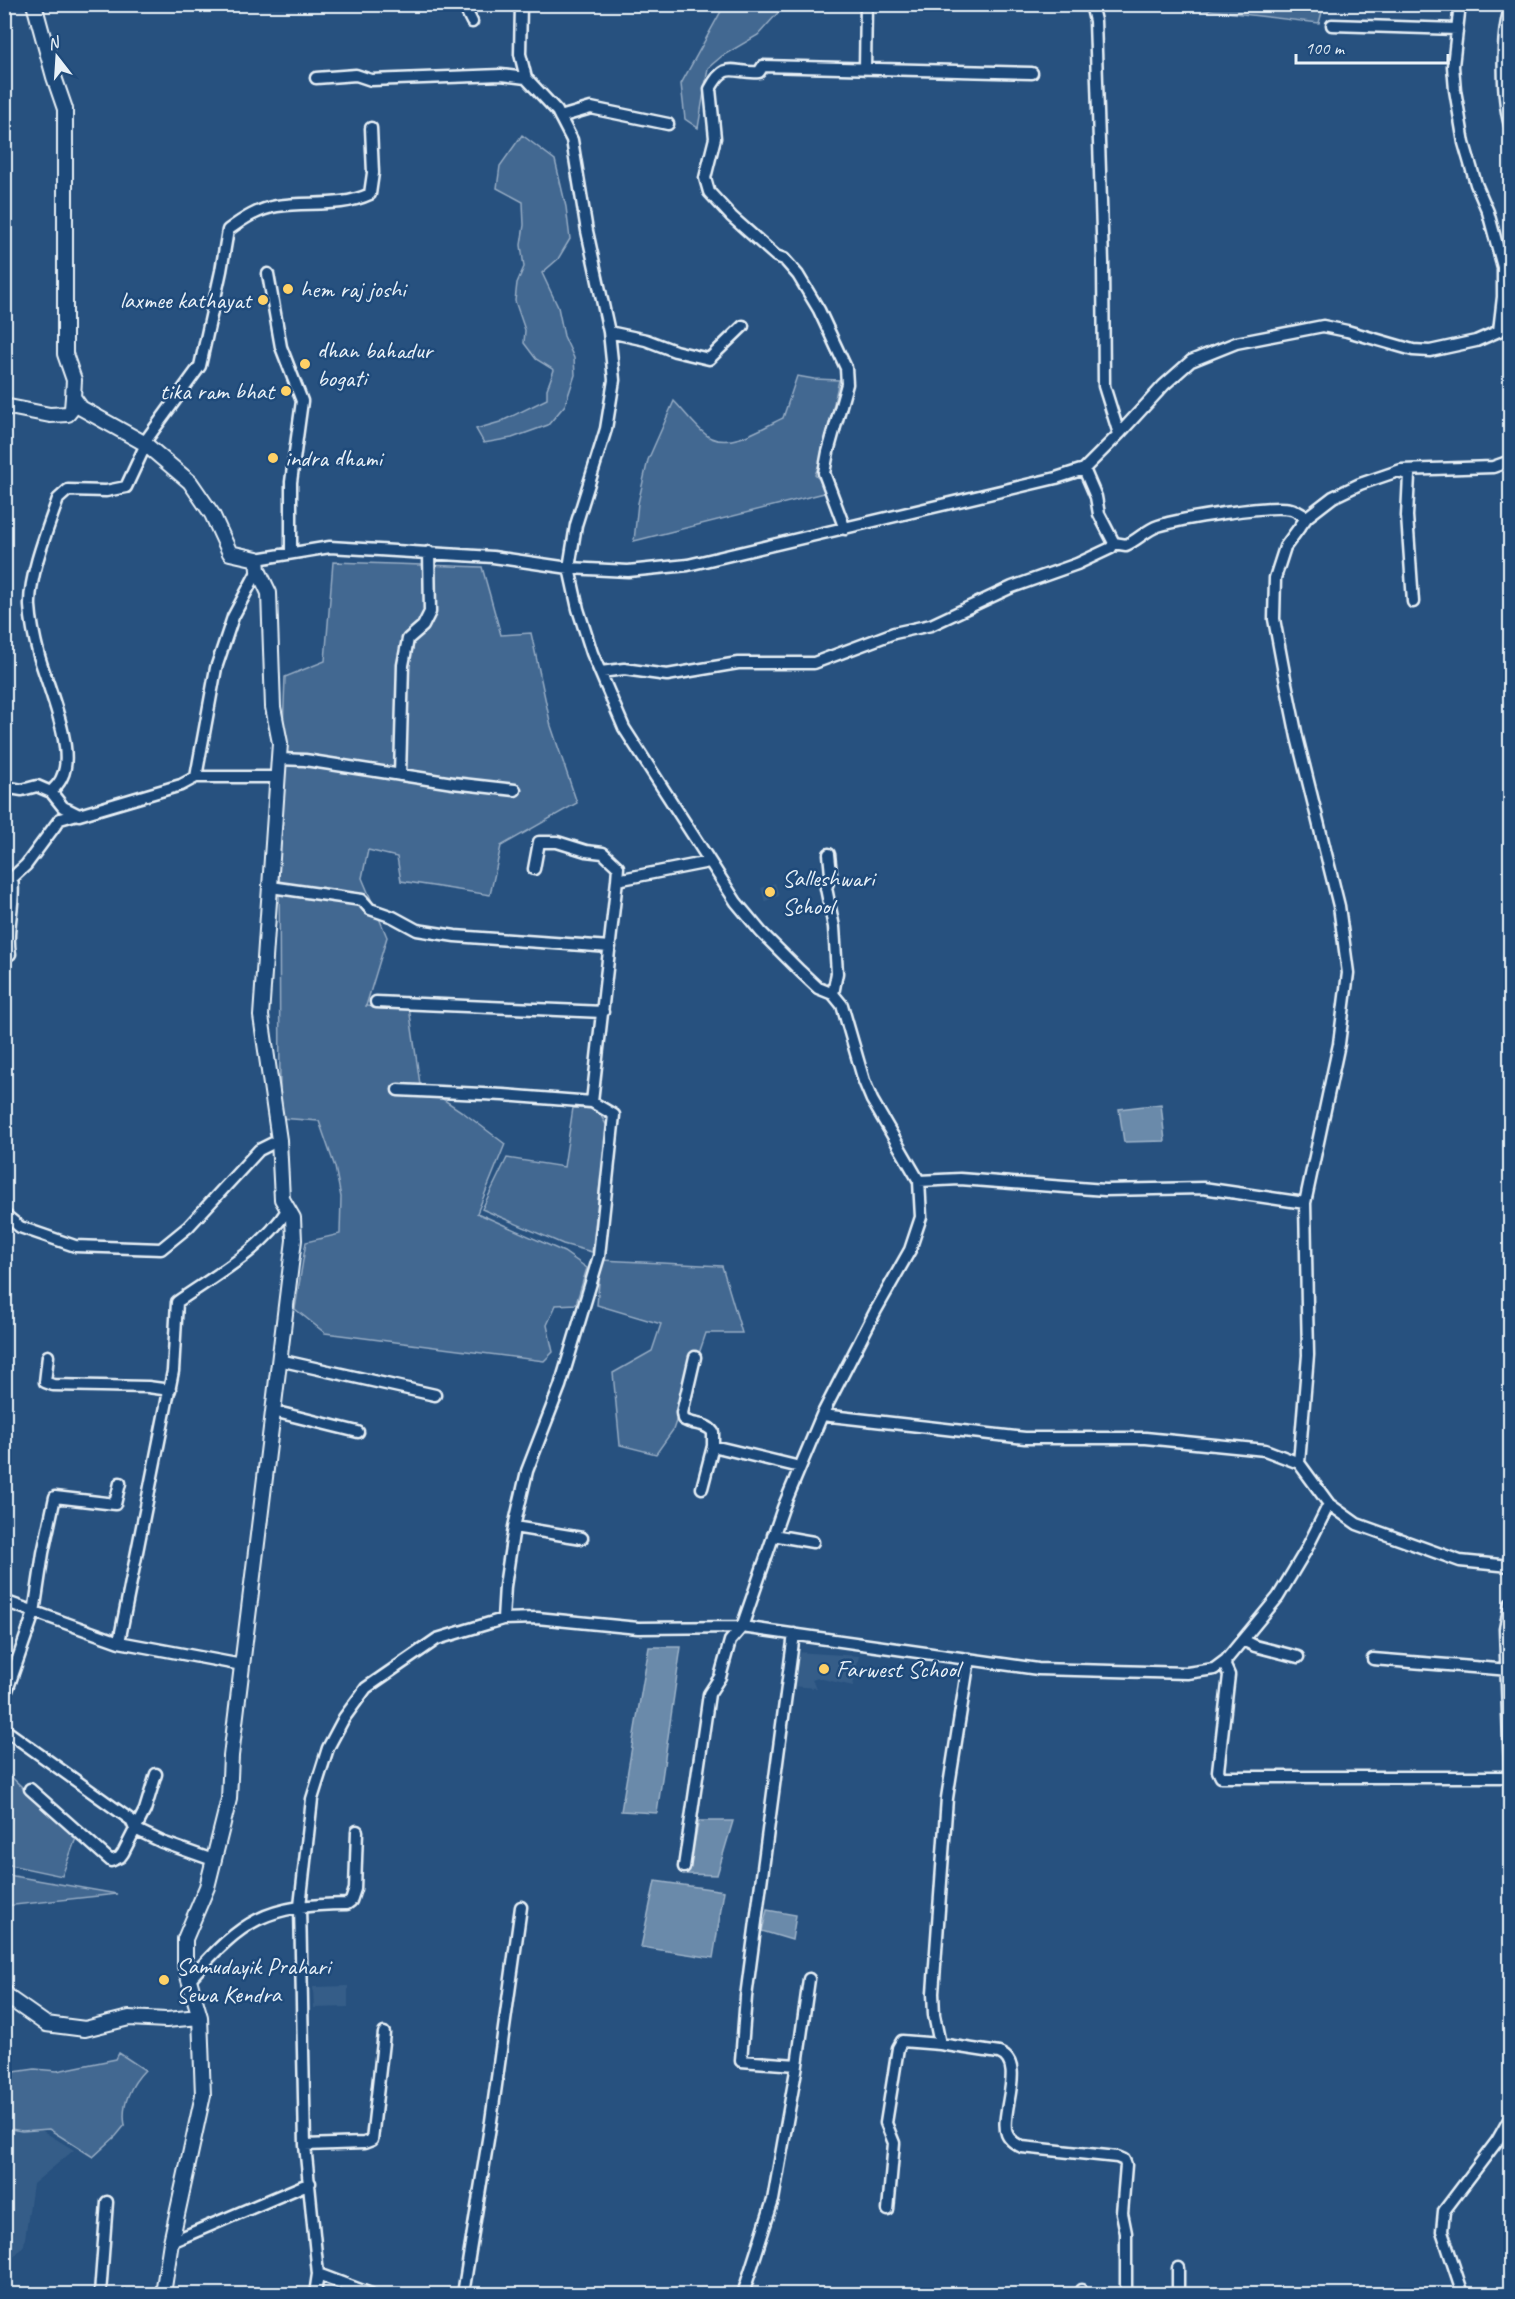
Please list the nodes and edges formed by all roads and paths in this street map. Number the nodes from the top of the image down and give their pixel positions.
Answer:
1 (34, 4) edge
2 (463, 4) edge
3 (521, 4) edge
4 (866, 4) edge
5 (1091, 4) edge
6 (1460, 4) edge
7 (1510, 9) edge
8 (472, 22) dead end
9 (1332, 25) dead end
10 (1457, 29) junction
11 (865, 69) junction
12 (1032, 73) dead end
13 (316, 78) dead end
14 (526, 78) junction
15 (560, 117) junction
16 (668, 124) dead end
17 (1510, 125) edge
18 (371, 128) dead end
19 (268, 274) dead end
20 (1510, 322) edge
21 (743, 326) dead end
22 (1499, 331) junction
23 (609, 332) junction
24 (73, 397) junction
25 (4, 406) edge
26 (1119, 434) junction
27 (145, 444) junction
28 (1510, 461) edge
29 (1084, 469) junction
30 (1399, 471) junction
31 (1307, 517) junction
32 (845, 529) junction
33 (1114, 543) junction
34 (291, 552) junction
35 (429, 552) junction
36 (257, 564) junction
37 (569, 568) junction
38 (1413, 602) dead end
39 (601, 672) junction
40 (278, 759) junction
41 (400, 775) junction
42 (196, 777) junction
43 (277, 777) junction
44 (4, 787) edge
45 (515, 790) dead end
46 (51, 792) junction
47 (77, 814) junction
48 (829, 854) dead end
49 (709, 861) junction
50 (534, 869) dead end
51 (617, 880) junction
52 (271, 887) junction
53 (610, 947) junction
54 (4, 952) edge
55 (833, 994) junction
56 (376, 1002) dead end
57 (603, 1012) junction
58 (398, 1090) dead end
59 (592, 1102) junction
60 (279, 1140) junction
61 (919, 1181) junction
62 (1305, 1203) junction
63 (288, 1209) junction
64 (4, 1214) edge
65 (48, 1356) dead end
66 (695, 1357) dead end
67 (279, 1359) junction
68 (170, 1390) junction
69 (435, 1395) dead end
70 (273, 1411) junction
71 (822, 1415) junction
72 (358, 1432) dead end
73 (713, 1446) junction
74 (1299, 1463) junction
75 (800, 1467) junction
76 (120, 1483) dead end
77 (702, 1488) dead end
78 (1329, 1504) junction
79 (514, 1527) junction
80 (773, 1535) junction
81 (582, 1538) dead end
82 (813, 1542) dead end
83 (1510, 1566) edge
84 (4, 1601) edge
85 (1510, 1604) edge
86 (34, 1613) junction
87 (503, 1619) junction
88 (742, 1628) junction
89 (794, 1634) junction
90 (1243, 1640) junction
91 (119, 1642) junction
92 (1298, 1657) dead end
93 (969, 1659) junction
94 (1373, 1659) dead end
95 (1226, 1660) junction
96 (242, 1665) junction
97 (1509, 1670) edge
98 (4, 1699) edge
99 (4, 1729) edge
100 (1510, 1770) edge
101 (156, 1774) dead end
102 (1510, 1777) edge
103 (1510, 1782) edge
104 (30, 1789) dead end
105 (1510, 1808) edge
106 (135, 1829) junction
107 (357, 1831) dead end
108 (213, 1860) junction
109 (684, 1867) dead end
110 (300, 1906) junction
111 (521, 1907) dead end
112 (190, 1979) junction
113 (809, 1979) dead end
114 (4, 1991) edge
115 (200, 2017) junction
116 (384, 2032) dead end
117 (940, 2044) junction
118 (797, 2065) junction
119 (1510, 2118) edge
120 (305, 2145) junction
121 (310, 2183) junction
122 (108, 2202) dead end
123 (888, 2210) dead end
124 (171, 2242) junction
125 (1178, 2268) dead end
126 (318, 2274) junction
127 (100, 2295) edge
128 (163, 2295) edge
129 (315, 2295) edge
130 (371, 2295) edge
131 (463, 2295) edge
132 (743, 2295) edge
133 (1126, 2295) edge
134 (1178, 2295) edge
135 (1463, 2295) edge

1 - 24 street
2 - 8 street
3 - 14 street
4 - 11 street
5 - 26 street
6 - 10 street
7 - 17 street
9 - 10 street
10 - 22 street
11 - 12 street
11 - 32 street
13 - 14 street
14 - 15 street
15 - 16 street
15 - 23 street
18 - 27 street
19 - 34 street
20 - 22 street
21 - 23 street
22 - 26 street
23 - 37 street
24 - 25 street
24 - 27 street
26 - 29 street
27 - 36 street
27 - 46 street
28 - 30 street
29 - 32 street
29 - 33 street
30 - 31 street
30 - 38 street
31 - 33 street
31 - 62 street
32 - 37 street
33 - 39 street
34 - 35 street
34 - 36 street
35 - 37 street
35 - 41 street
36 - 40 street
36 - 42 street
37 - 39 street
39 - 49 street
40 - 41 street
40 - 43 street
41 - 45 street
42 - 43 street
42 - 47 street
43 - 52 street
44 - 46 street
46 - 47 street
47 - 54 street
48 - 55 street
49 - 51 street
49 - 55 street
50 - 51 street
51 - 53 street
52 - 53 street
52 - 60 street
53 - 57 street
55 - 61 street
56 - 57 street
57 - 59 street
58 - 59 street
59 - 79 street
60 - 63 street
60 - 64 street
61 - 62 street
61 - 71 street
62 - 74 street
63 - 67 street
63 - 68 street
65 - 68 street
66 - 73 street
67 - 69 street
67 - 70 street
68 - 91 street
70 - 72 street
70 - 96 street
71 - 74 street
71 - 75 street
73 - 75 street
73 - 77 street
74 - 78 street
75 - 80 street
76 - 86 street
78 - 83 street
78 - 90 street
79 - 81 street
79 - 87 street
80 - 82 street
80 - 88 street
84 - 86 street
85 - 97 street
86 - 91 street
86 - 98 street
87 - 88 street
87 - 110 street
88 - 89 street
88 - 109 street
89 - 93 street
89 - 118 street
90 - 92 street
90 - 95 street
91 - 96 street
93 - 95 street
93 - 117 street
94 - 97 street
95 - 102 street
96 - 108 street
97 - 100 street
99 - 106 street
101 - 106 street
103 - 105 street
104 - 106 street
106 - 108 street
107 - 110 street
108 - 112 street
110 - 112 street
110 - 120 street
111 - 131 street
112 - 115 street
113 - 118 street
114 - 115 street
115 - 124 street
116 - 120 street
117 - 123 street
117 - 133 street
118 - 132 street
119 - 135 street
120 - 121 street
121 - 124 street
121 - 126 street
122 - 127 street
124 - 128 street
125 - 134 street
126 - 129 street
126 - 130 street

